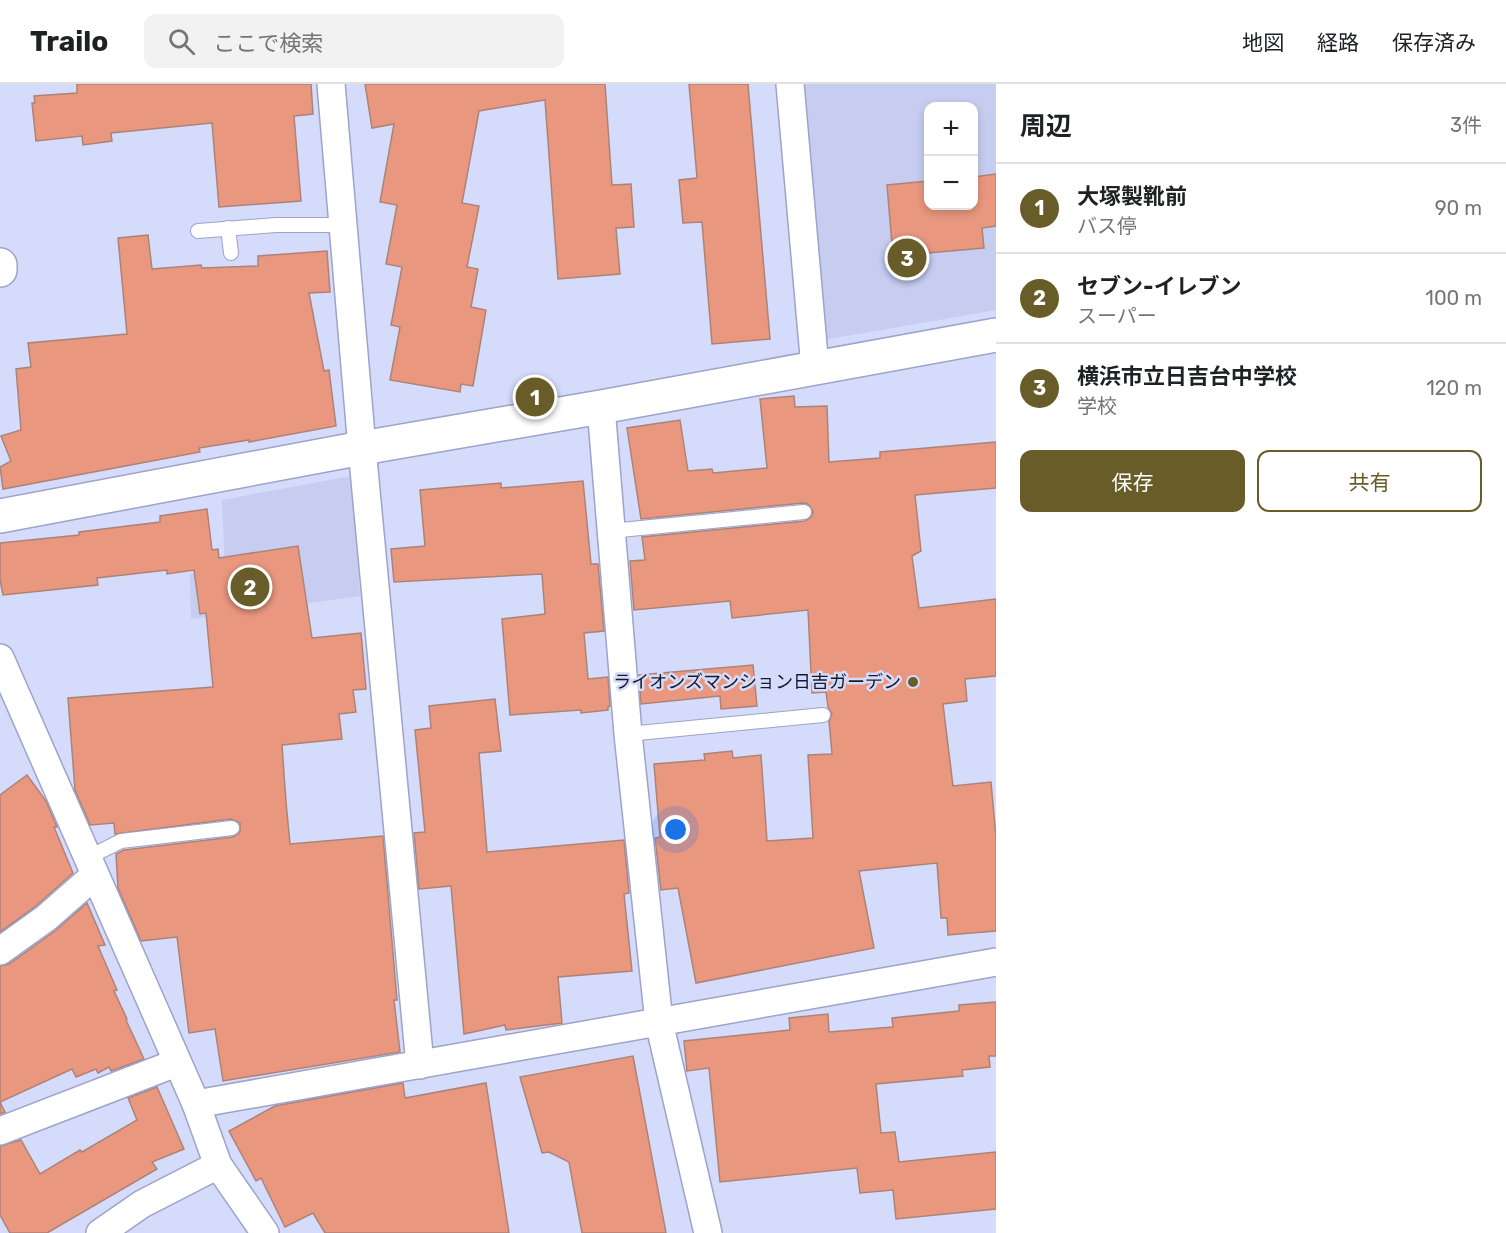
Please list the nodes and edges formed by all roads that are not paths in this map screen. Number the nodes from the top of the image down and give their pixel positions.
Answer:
1 (331, 84) edge
2 (790, 84) edge
3 (343, 225) junction
4 (228, 228) junction
5 (198, 231) dead end
6 (231, 253) dead end
7 (996, 335) edge
8 (815, 368) junction
9 (601, 407) junction
10 (362, 448) junction
11 (804, 512) dead end
12 (0, 516) edge
13 (610, 531) junction
14 (0, 658) edge
15 (823, 715) dead end
16 (628, 734) junction
17 (232, 828) dead end
18 (91, 866) junction
19 (0, 951) edge
20 (996, 962) edge
21 (659, 1022) junction
22 (177, 1062) junction
23 (420, 1065) junction
24 (195, 1104) junction
25 (0, 1131) edge
26 (218, 1165) junction
27 (100, 1233) edge
28 (265, 1233) edge
29 (708, 1233) edge

1 - 3 street
2 - 8 street
3 - 4 lane
3 - 10 street
4 - 5 lane
4 - 6 lane
7 - 8 street
8 - 9 street
9 - 10 street
9 - 13 street
10 - 12 street
10 - 23 street
11 - 13 lane
13 - 16 street
14 - 18 street
15 - 16 lane
16 - 21 street
17 - 18 lane
18 - 19 street
18 - 22 street
20 - 21 street
21 - 23 street
21 - 29 street
22 - 24 street
22 - 25 street
23 - 24 street
24 - 26 street
26 - 27 street
26 - 28 street

